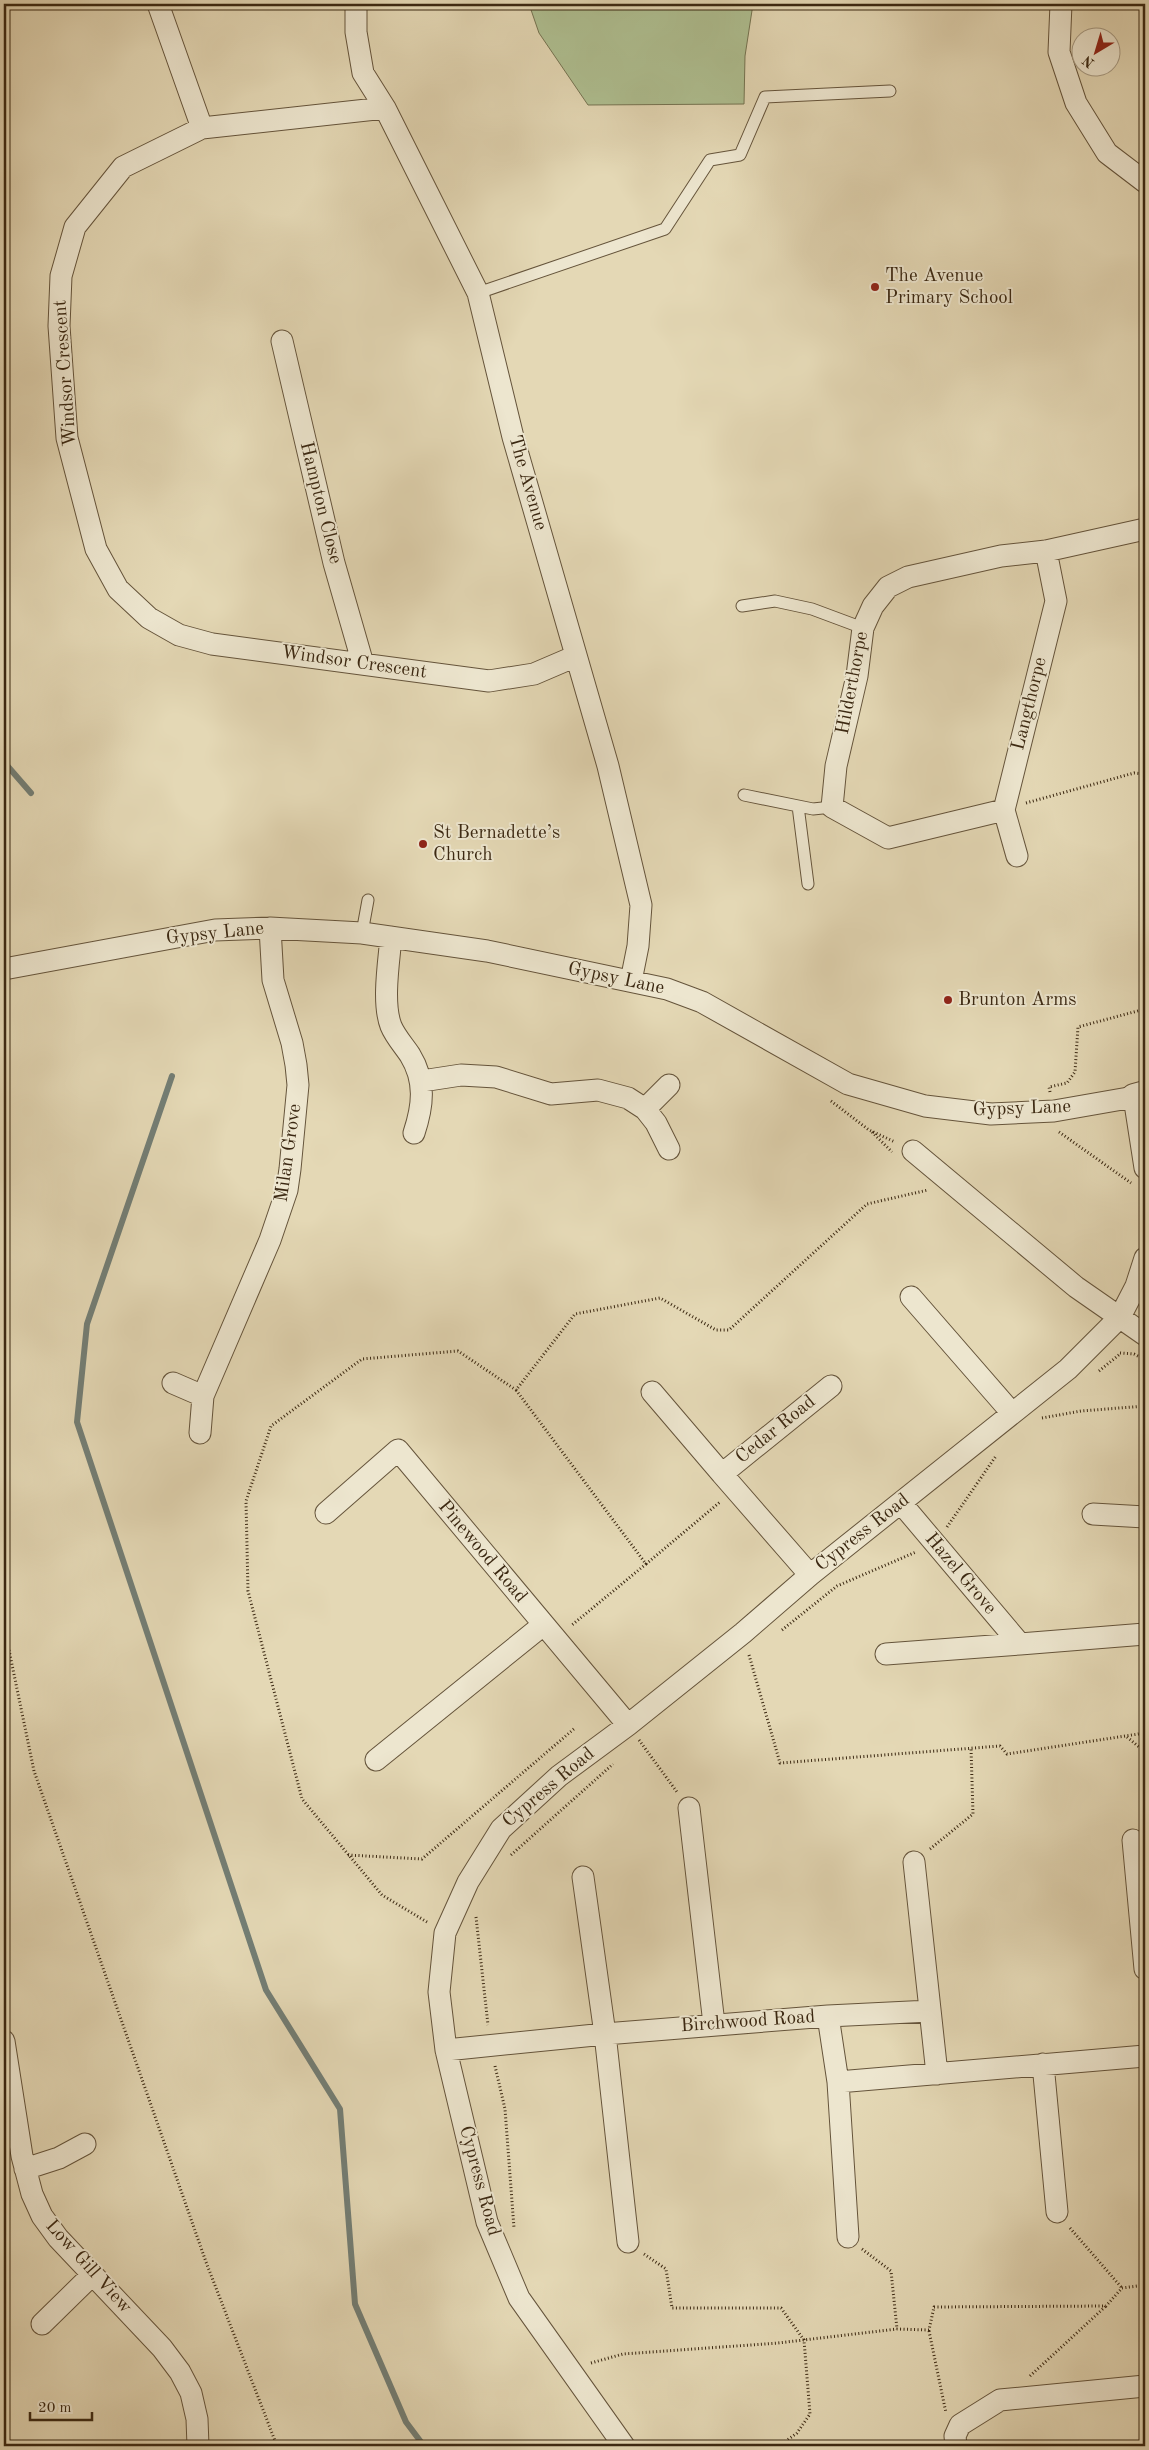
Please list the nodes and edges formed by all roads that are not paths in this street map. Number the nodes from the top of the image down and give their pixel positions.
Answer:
1 (158, 4) edge
2 (356, 4) edge
3 (1061, 4) edge
4 (890, 91) dead end
5 (385, 108) junction
6 (202, 128) junction
7 (1143, 178) edge
8 (478, 293) junction
9 (282, 341) dead end
10 (1145, 529) edge
11 (1046, 551) junction
12 (742, 606) dead end
13 (863, 628) junction
14 (576, 656) junction
15 (363, 664) junction
16 (744, 795) dead end
17 (798, 806) junction
18 (832, 807) junction
19 (1004, 810) junction
20 (1017, 856) dead end
21 (808, 884) dead end
22 (368, 900) dead end
23 (270, 928) junction
24 (362, 933) junction
25 (392, 937) junction
26 (4, 969) edge
27 (631, 981) junction
28 (422, 1081) junction
29 (669, 1085) dead end
30 (1140, 1096) edge
31 (645, 1109) junction
32 (414, 1134) dead end
33 (668, 1149) dead end
34 (913, 1151) road end
35 (1145, 1168) edge
36 (1145, 1258) edge
37 (911, 1297) dead end
38 (1120, 1318) junction
39 (1145, 1335) edge
40 (173, 1383) dead end
41 (831, 1386) dead end
42 (652, 1392) dead end
43 (203, 1396) junction
44 (1012, 1412) junction
45 (200, 1433) dead end
46 (729, 1482) junction
47 (901, 1503) junction
48 (326, 1513) dead end
49 (1093, 1514) dead end
50 (1145, 1517) edge
51 (810, 1575) junction
52 (549, 1632) junction
53 (1145, 1634) edge
54 (1020, 1644) junction
55 (886, 1654) dead end
56 (634, 1733) junction
57 (376, 1760) dead end
58 (689, 1808) road end
59 (1132, 1840) dead end
60 (914, 1862) road end
61 (583, 1877) dead end
62 (1145, 1969) edge
63 (930, 2011) junction
64 (828, 2016) junction
65 (714, 2024) junction
66 (605, 2034) junction
67 (4, 2041) edge
68 (446, 2050) junction
69 (1145, 2056) edge
70 (1043, 2064) junction
71 (936, 2074) junction
72 (838, 2082) junction
73 (85, 2144) dead end
74 (25, 2169) junction
75 (1057, 2212) road end
76 (848, 2238) road end
77 (628, 2242) road end
78 (92, 2275) junction
79 (42, 2324) dead end
80 (1145, 2386) edge
81 (955, 2441) edge
82 (198, 2446) edge
83 (624, 2446) edge

1 - 6 street
2 - 5 street, The Avenue
3 - 7 street
4 - 8 lane
5 - 6 street, Windsor Crescent
5 - 8 street, The Avenue
6 - 15 street, Windsor Crescent
8 - 14 street, The Avenue
9 - 15 street, Hampton Close
10 - 11 street, Hilderthorpe
11 - 13 street, Hilderthorpe
11 - 19 street, Langthorpe
12 - 13 lane
13 - 18 street, Hilderthorpe
14 - 15 street, Windsor Crescent
14 - 27 street, The Avenue
16 - 17 lane
17 - 18 lane
17 - 21 lane
18 - 19 street
19 - 20 street, Langthorpe
22 - 24 lane
23 - 24 street, Gypsy Lane
23 - 26 street, Gypsy Lane
23 - 43 street, Milan Grove
24 - 25 street, Gypsy Lane
25 - 27 street, Gypsy Lane
25 - 28 street
27 - 30 street, Gypsy Lane
28 - 31 street
28 - 32 street
29 - 31 street
30 - 35 street, Gypsy Lane
31 - 33 street
34 - 38 street
36 - 38 street
37 - 44 street
38 - 39 street
38 - 44 street, Cypress Road
40 - 43 street
41 - 46 street, Cedar Road
42 - 46 street, Cedar Road
43 - 45 street, Milan Grove
44 - 47 street, Cypress Road
46 - 51 street, Cedar Road
47 - 51 street, Cypress Road
47 - 54 street, Hazel Grove
48 - 52 street, Pinewood Road
49 - 50 street
51 - 56 street, Cypress Road
52 - 56 street, Pinewood Road
52 - 57 street
53 - 54 street, Hazel Grove
54 - 55 street, Hazel Grove
56 - 68 street, Cypress Road
58 - 65 street
59 - 62 street
60 - 63 street
61 - 66 street
63 - 64 street
63 - 71 street
64 - 65 street, Birchwood Road
64 - 72 street, Birchwood Road
65 - 66 street, Birchwood Road
66 - 68 street, Birchwood Road
66 - 77 street
67 - 74 street, Low Gill View
68 - 83 street, Cypress Road
69 - 70 street
70 - 71 street
70 - 75 street
71 - 72 street
72 - 76 street, Birchwood Road
73 - 74 street
74 - 78 street, Low Gill View
78 - 79 street
78 - 82 street, Low Gill View
80 - 81 street

